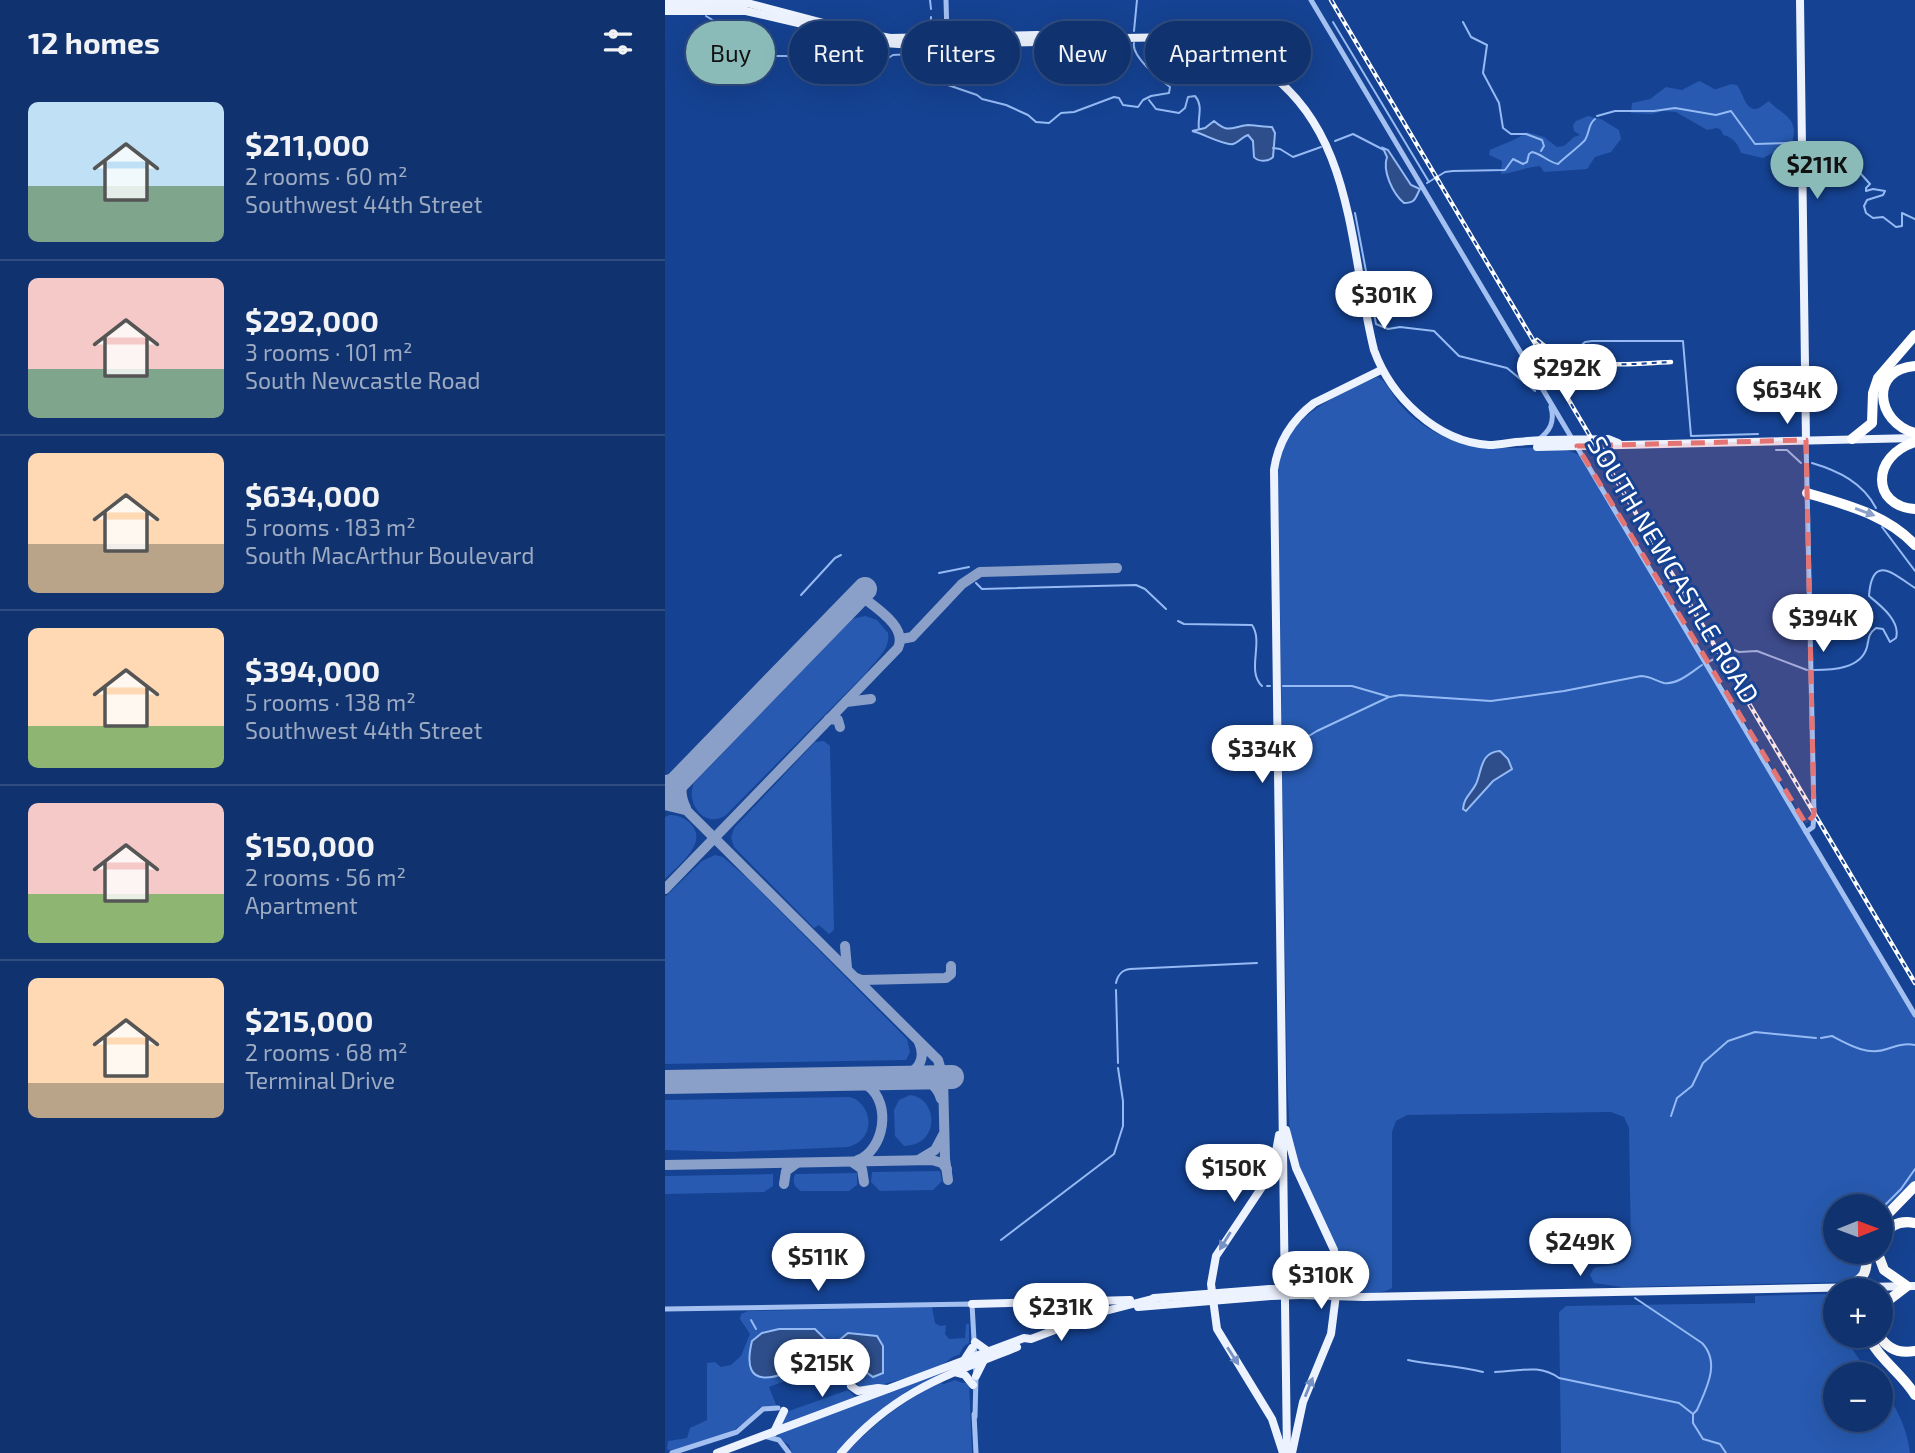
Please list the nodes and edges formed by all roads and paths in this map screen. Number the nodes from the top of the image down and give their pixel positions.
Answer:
1 (946, 0) edge
2 (1311, 0) edge
3 (1800, 0) edge
4 (665, 3) edge
5 (665, 11) edge
6 (947, 21) edge
7 (1020, 36) edge
8 (902, 38) edge
9 (902, 44) edge
10 (1915, 335) edge
11 (1915, 366) edge
12 (1381, 370) junction
13 (1550, 400) junction
14 (1915, 438) edge
15 (1852, 439) junction
16 (1806, 440) junction
17 (1536, 441) junction
18 (1575, 443) junction
19 (1507, 444) junction
20 (1807, 493) junction
21 (1915, 509) edge
22 (1915, 545) edge
23 (1814, 815) junction
24 (1800, 821) junction
25 (1806, 832) junction
26 (1915, 1015) edge
27 (1283, 1115) junction
28 (1915, 1186) edge
29 (1893, 1209) edge
30 (1915, 1223) edge
31 (1893, 1225) edge
32 (1882, 1264) edge
33 (1911, 1286) edge
34 (1893, 1287) edge
35 (1823, 1289) edge
36 (1337, 1295) junction
37 (1212, 1296) junction
38 (1156, 1298) junction
39 (1893, 1298) edge
40 (972, 1304) junction
41 (665, 1309) edge
42 (1081, 1320) junction
43 (974, 1345) junction
44 (1875, 1348) edge
45 (1893, 1348) edge
46 (1915, 1351) edge
47 (978, 1359) junction
48 (963, 1362) junction
49 (954, 1372) junction
50 (974, 1380) junction
51 (851, 1386) dead end
52 (890, 1389) junction
53 (1915, 1395) edge
54 (781, 1410) joint
55 (774, 1432) junction
56 (764, 1436) junction
57 (672, 1453) edge
58 (717, 1453) edge
59 (789, 1453) edge
60 (841, 1453) edge
61 (976, 1453) edge
62 (1285, 1453) edge
63 (1292, 1453) edge

1 - 6 street
2 - 13 street, SOUTH NEWCASTLE ROAD
3 - 16 main road
4 - 8 main road
5 - 9 main road
7 - 12 main road
10 - 15 highway
11 - 14 highway
12 - 19 main road
12 - 27 main road
13 - 17 street
13 - 18 street, SOUTH NEWCASTLE ROAD
14 - 15 main road
14 - 21 highway
15 - 16 main road
16 - 18 main road
16 - 20 street
17 - 18 main road
17 - 19 main road
18 - 19 main road
18 - 24 street, SOUTH NEWCASTLE ROAD
20 -> 22 highway
20 - 23 street
23 - 24 street
23 - 25 street
24 - 25 street, SOUTH NEWCASTLE ROAD
25 - 26 street, SOUTH NEWCASTLE ROAD
27 - 36 main road
27 -> 37 main road
27 - 62 main road
28 - 29 highway
30 - 31 highway
32 - 33 highway
33 - 34 main road
33 - 39 highway
35 - 36 main road
36 - 37 main road, bridge
63 -> 36 main road
37 - 38 main road
37 - 42 main road
37 -> 62 main road
38 - 40 main road
38 - 42 main road
40 - 41 street
40 - 43 street
42 - 47 main road
43 - 47 main road
43 - 47 street
43 - 48 main road
44 - 53 highway
45 - 46 highway
47 - 48 main road
47 - 49 main road
47 - 50 main road
48 - 52 main road
49 - 50 main road
49 - 60 main road
50 - 61 street
51 - 52 main road
52 - 55 main road
54 - 55 main road
54 - 57 street
55 - 56 main road
56 - 58 main road
56 - 59 street

